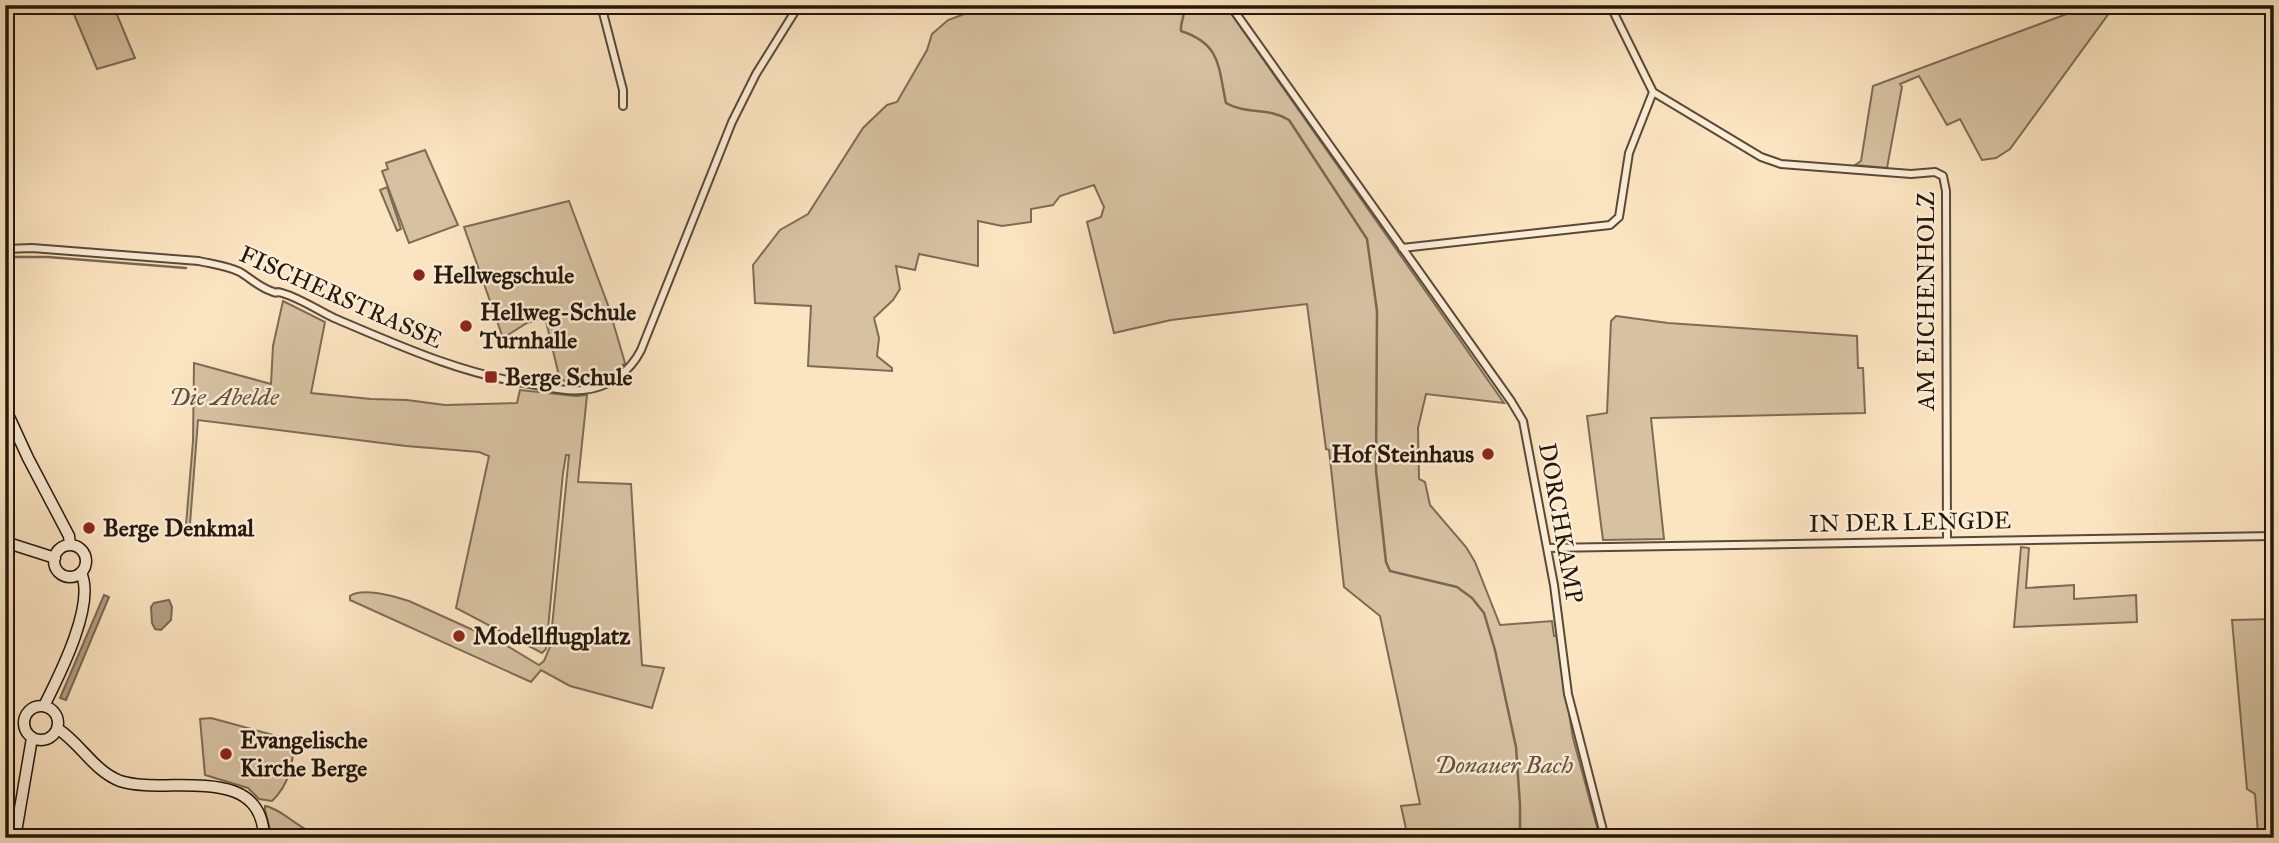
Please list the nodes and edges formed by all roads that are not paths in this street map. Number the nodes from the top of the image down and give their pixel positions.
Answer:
1 (601, 5) edge
2 (799, 5) edge
3 (1230, 5) edge
4 (1610, 5) edge
5 (1653, 92) junction
6 (624, 106) dead end
7 (1402, 248) junction
8 (5, 249) edge
9 (5, 408) edge
10 (2274, 536) edge
11 (1947, 541) junction
12 (5, 542) edge
13 (70, 545) junction
14 (1547, 548) junction
15 (55, 558) junction
16 (81, 573) junction
17 (44, 706) junction
18 (58, 729) junction
19 (32, 738) junction
20 (15, 838) edge
21 (264, 838) edge
22 (1605, 838) edge

1 - 6 street
2 - 8 street, FISCHERSTRASSE
3 - 7 street, DORCHKAMP
4 - 5 street
5 - 7 street
5 - 11 street, AM EICHENHOLZ
7 - 14 street, DORCHKAMP
9 - 13 street
10 - 11 street, IN DER LENGDE
11 - 14 street, IN DER LENGDE
12 - 15 street
13 - 15 street
13 - 16 street
14 - 22 street, DORCHKAMP
15 - 16 street
16 - 17 street
17 - 18 street
17 - 19 street
18 - 19 street
18 - 21 street
19 - 20 street

